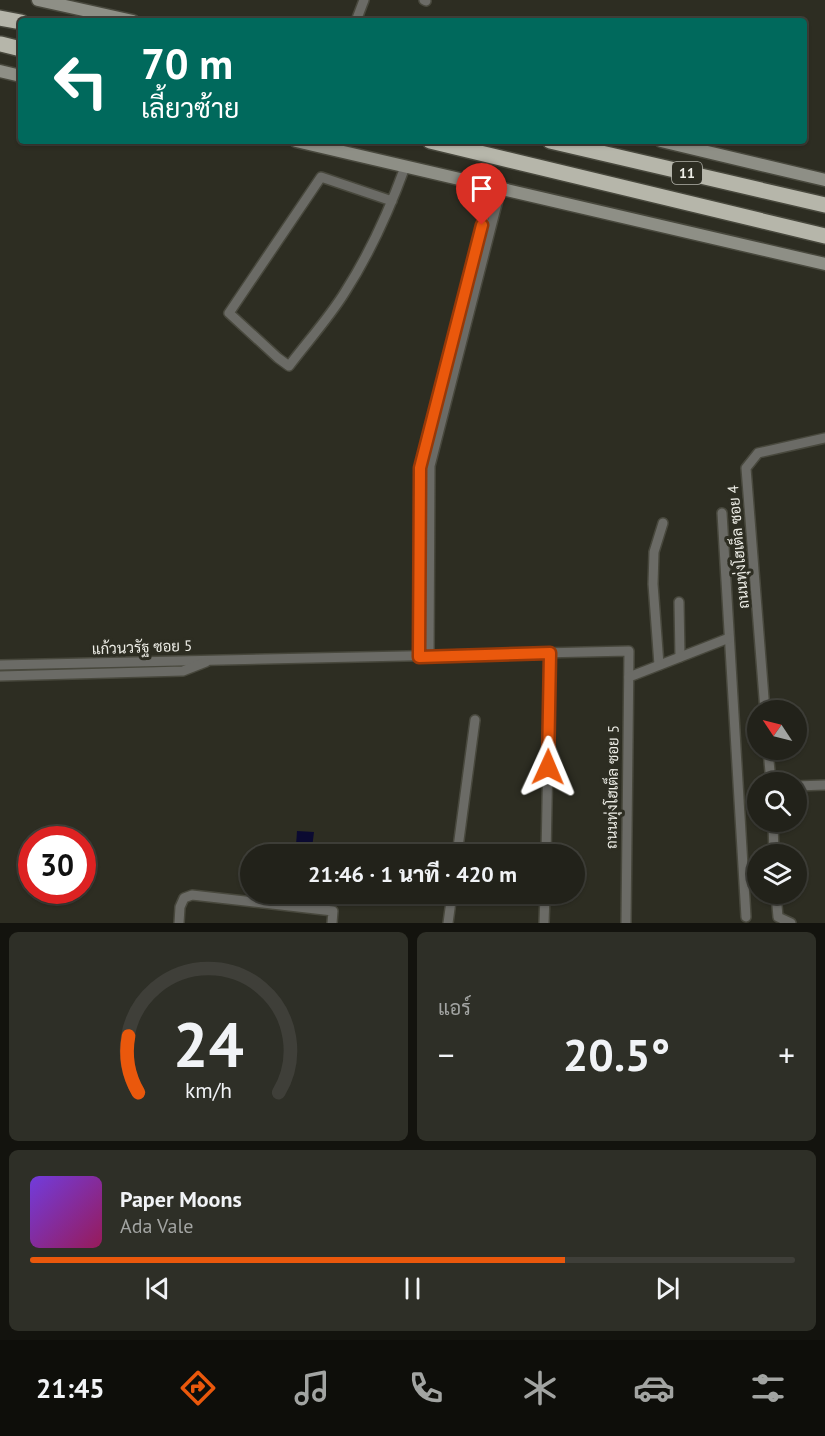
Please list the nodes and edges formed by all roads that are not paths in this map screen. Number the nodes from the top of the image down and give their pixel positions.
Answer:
1 (38, 0) edge
2 (364, 0) edge
3 (0, 18) edge
4 (119, 18) edge
5 (357, 18) edge
6 (18, 21) edge
7 (1, 44) edge
8 (18, 48) edge
9 (0, 71) edge
10 (18, 75) edge
11 (309, 144) edge
12 (442, 144) edge
13 (563, 144) edge
14 (674, 144) edge
15 (405, 167) junction
16 (825, 180) edge
17 (496, 187) junction
18 (392, 201) junction
19 (825, 205) edge
20 (825, 236) edge
21 (825, 264) edge
22 (825, 438) edge
23 (722, 513) dead end
24 (663, 523) dead end
25 (679, 602) dead end
26 (729, 638) junction
27 (550, 653) junction
28 (424, 657) junction
29 (680, 657) junction
30 (214, 659) junction
31 (185, 660) junction
32 (0, 665) edge
33 (659, 665) junction
34 (183, 671) junction
35 (0, 676) edge
36 (629, 677) junction
37 (764, 700) edge
38 (475, 720) dead end
39 (825, 785) edge
40 (807, 786) edge
41 (458, 844) edge
42 (546, 844) edge
43 (451, 904) edge
44 (545, 904) edge
45 (777, 904) edge
46 (746, 917) dead end
47 (179, 923) edge
48 (332, 923) edge
49 (448, 923) edge
50 (544, 923) edge
51 (626, 923) edge
52 (791, 923) edge

1 - 4 main road
2 - 5 street
3 - 6 highway
7 - 8 highway
9 - 10 main road
11 - 15 main road
12 - 20 highway, 11
13 - 19 highway, 11
14 - 16 main road
15 - 17 main road
15 - 18 street
17 - 21 main road
17 - 28 street
18 - 18 street
22 - 37 street, ถนนทุ่งโฮเต็ล ซอย 4
23 - 26 street
24 - 33 street
25 - 29 street
26 - 29 street
26 - 46 street
27 - 28 street
27 - 36 street, ถนนทุ่งโฮเต็ล ซอย 5
27 - 42 street
28 - 30 street
29 - 33 street
30 - 31 street, แก้วนวรัฐ ซอย 5
30 - 34 street, แก้วนวรัฐ ซอย 5
31 - 32 street, แก้วนวรัฐ ซอย 5
31 - 34 street
33 - 36 street
34 - 35 street, แก้วนวรัฐ ซอย 5
36 - 51 street, ถนนทุ่งโฮเต็ล ซอย 5
38 - 41 street
39 - 40 street
43 - 49 street
44 - 50 street
45 - 52 street
47 - 48 street

